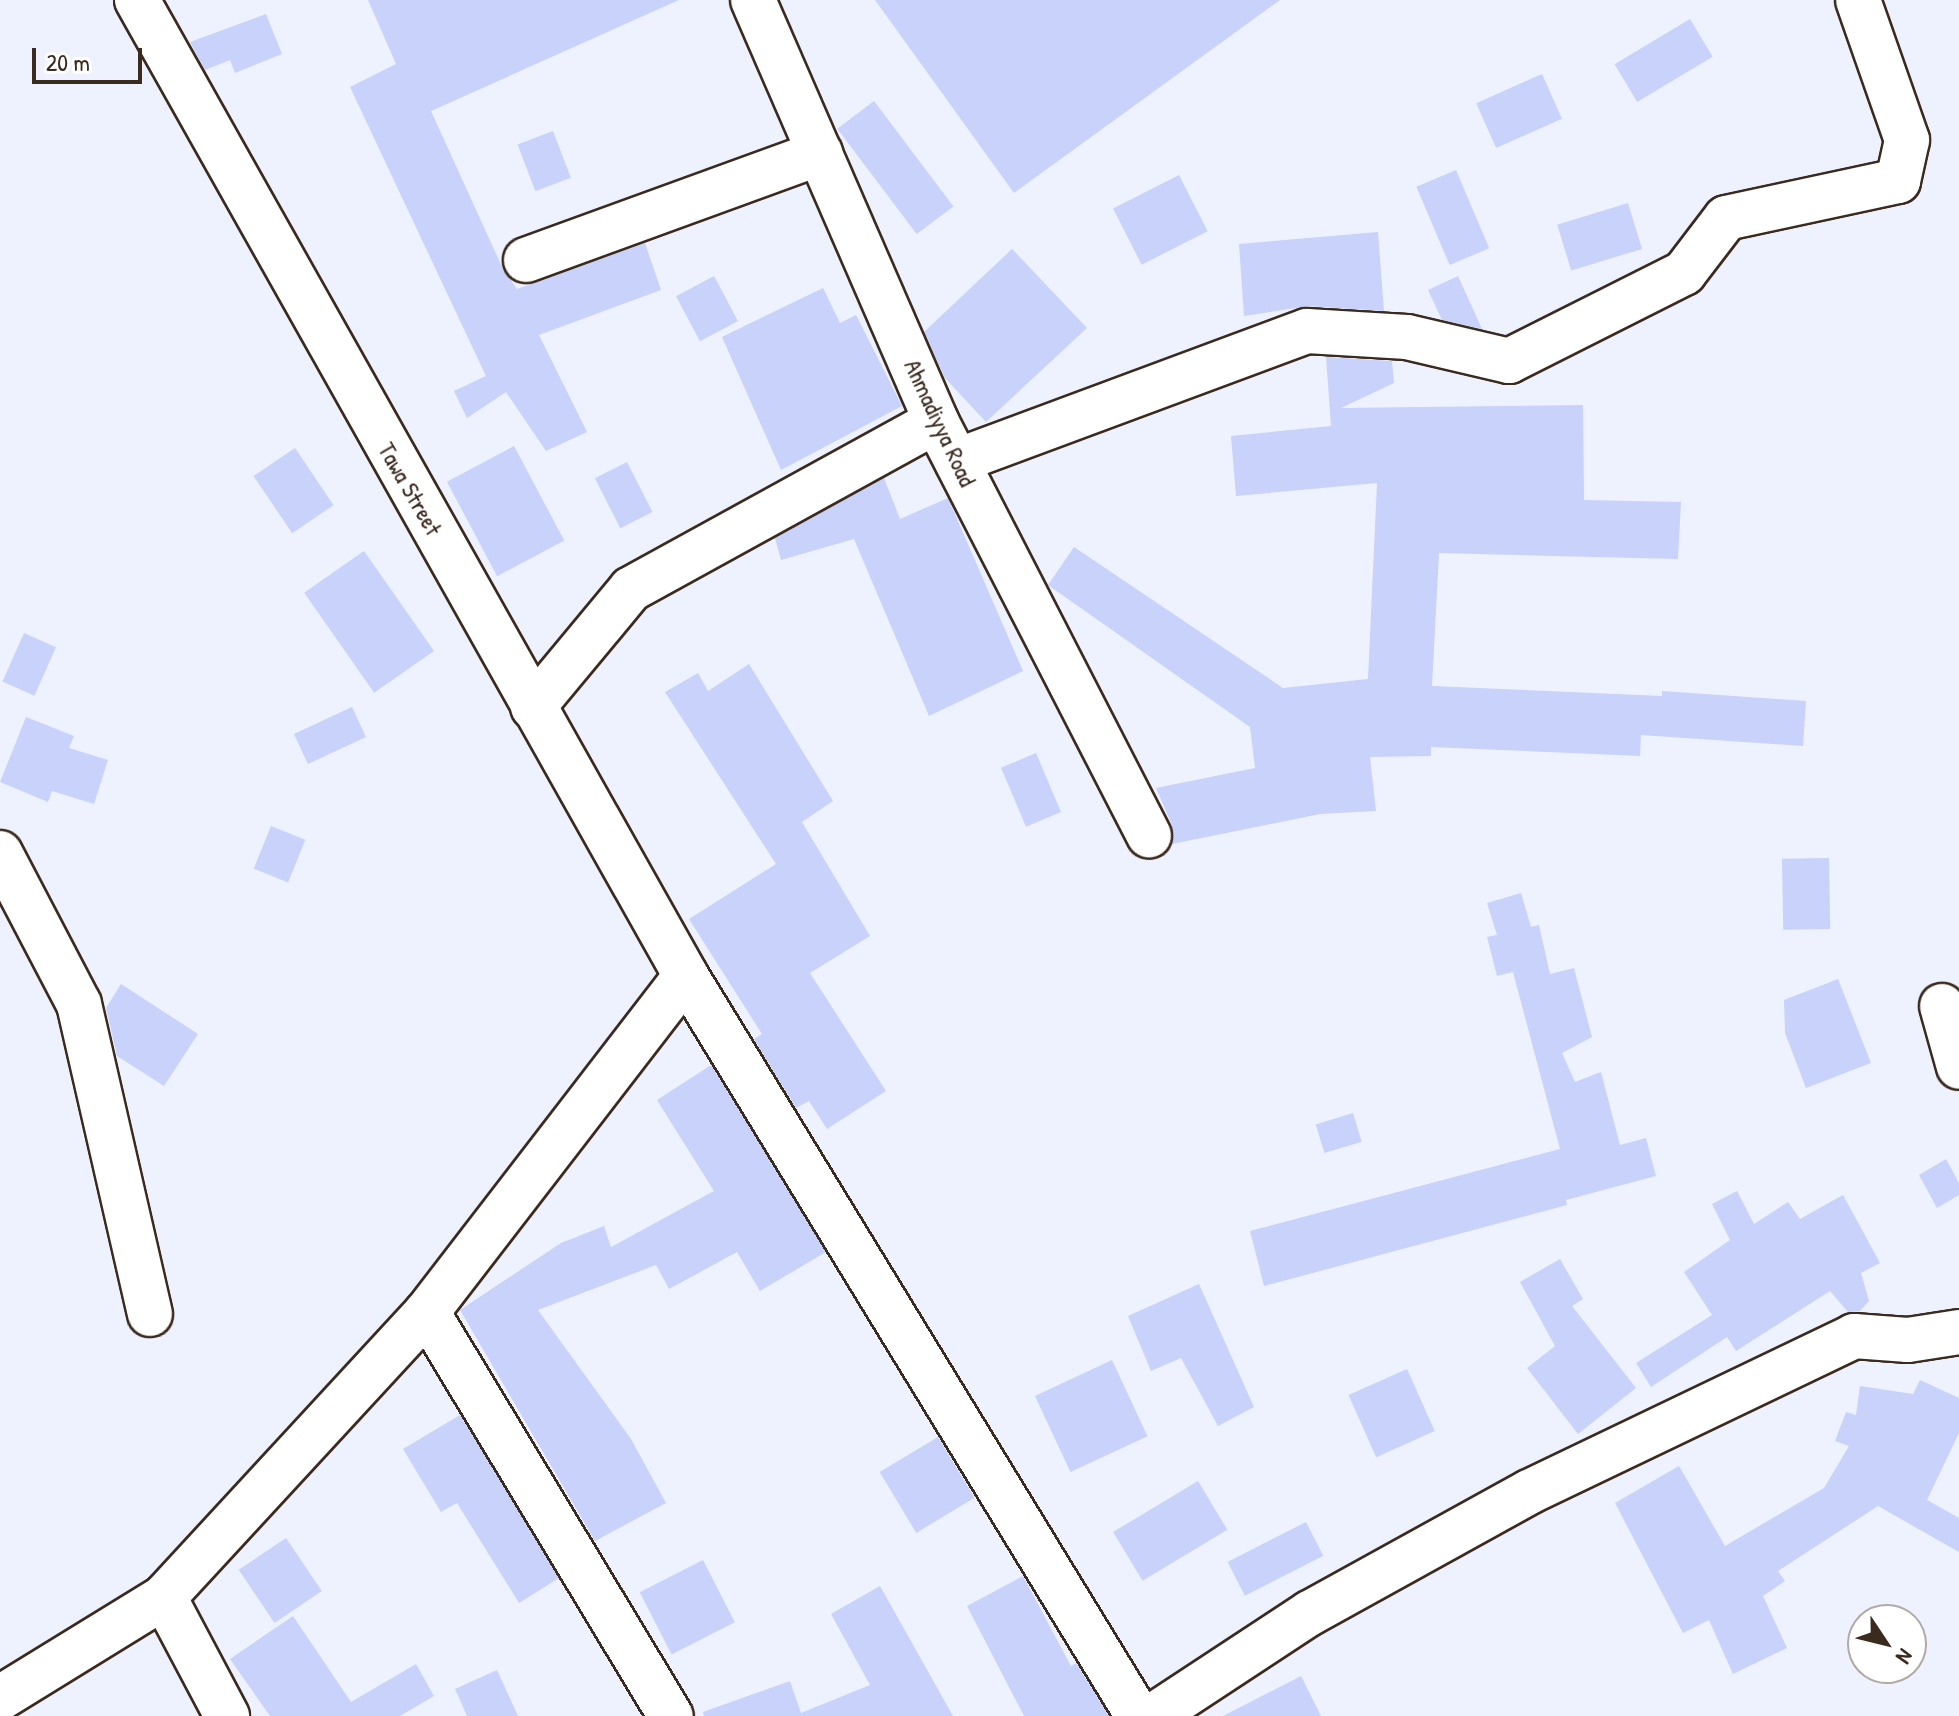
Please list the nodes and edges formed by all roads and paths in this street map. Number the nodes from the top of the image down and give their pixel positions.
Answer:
1 (137, 0) edge
2 (753, 0) edge
3 (1858, 0) edge
4 (820, 153) junction
5 (526, 260) dead end
6 (936, 421) junction
7 (957, 461) junction
8 (533, 707) junction
9 (1149, 836) dead end
10 (0, 853) edge
11 (686, 976) junction
12 (1942, 1006) dead end
13 (1959, 1067) edge
14 (427, 1312) junction
15 (150, 1314) dead end
16 (1959, 1332) edge
17 (164, 1597) junction
18 (0, 1698) edge
19 (227, 1716) edge
20 (671, 1716) edge
21 (1138, 1716) edge
22 (1153, 1716) edge

1 - 8 street, Tawa Street
2 - 4 street, Ahmadiyya Road
3 - 7 street
4 - 5 street
4 - 6 street, Ahmadiyya Road
6 - 7 street, Ahmadiyya Road
6 - 8 street
7 - 9 street, Ahmadiyya Road
8 - 11 street, Tawa Street
10 - 15 street
11 - 14 street
11 - 21 street, Tawa Street
12 - 13 street
14 - 17 street
14 - 20 street
16 - 22 street
17 - 18 street
17 - 19 street

